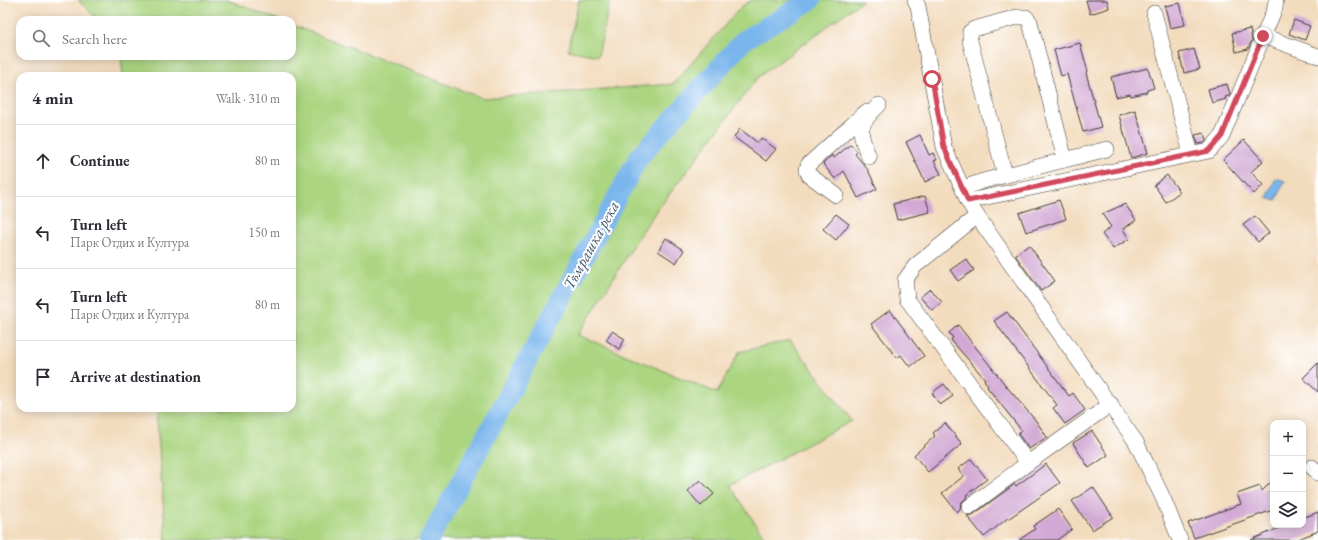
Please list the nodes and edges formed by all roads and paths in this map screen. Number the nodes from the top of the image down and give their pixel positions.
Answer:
1 (915, 0) edge
2 (1277, 1) edge
3 (1154, 13) dead end
4 (1263, 36) junction
5 (1318, 56) edge
6 (1107, 149) dead end
7 (1191, 154) junction
8 (869, 157) dead end
9 (1065, 160) junction
10 (1005, 175) junction
11 (966, 194) junction
12 (836, 195) dead end
13 (976, 216) junction
14 (1111, 404) junction
15 (1028, 463) junction
16 (969, 507) dead end
17 (1180, 540) edge

1 - 11 street
2 - 4 street
3 - 7 street
4 - 5 street
4 - 7 street
6 - 9 street
7 - 11 street
8 - 12 street
9 - 10 street
9 - 10 street
10 - 11 street
11 - 13 street
13 - 14 street
13 - 15 street
14 - 15 street
14 - 17 street
15 - 16 street

